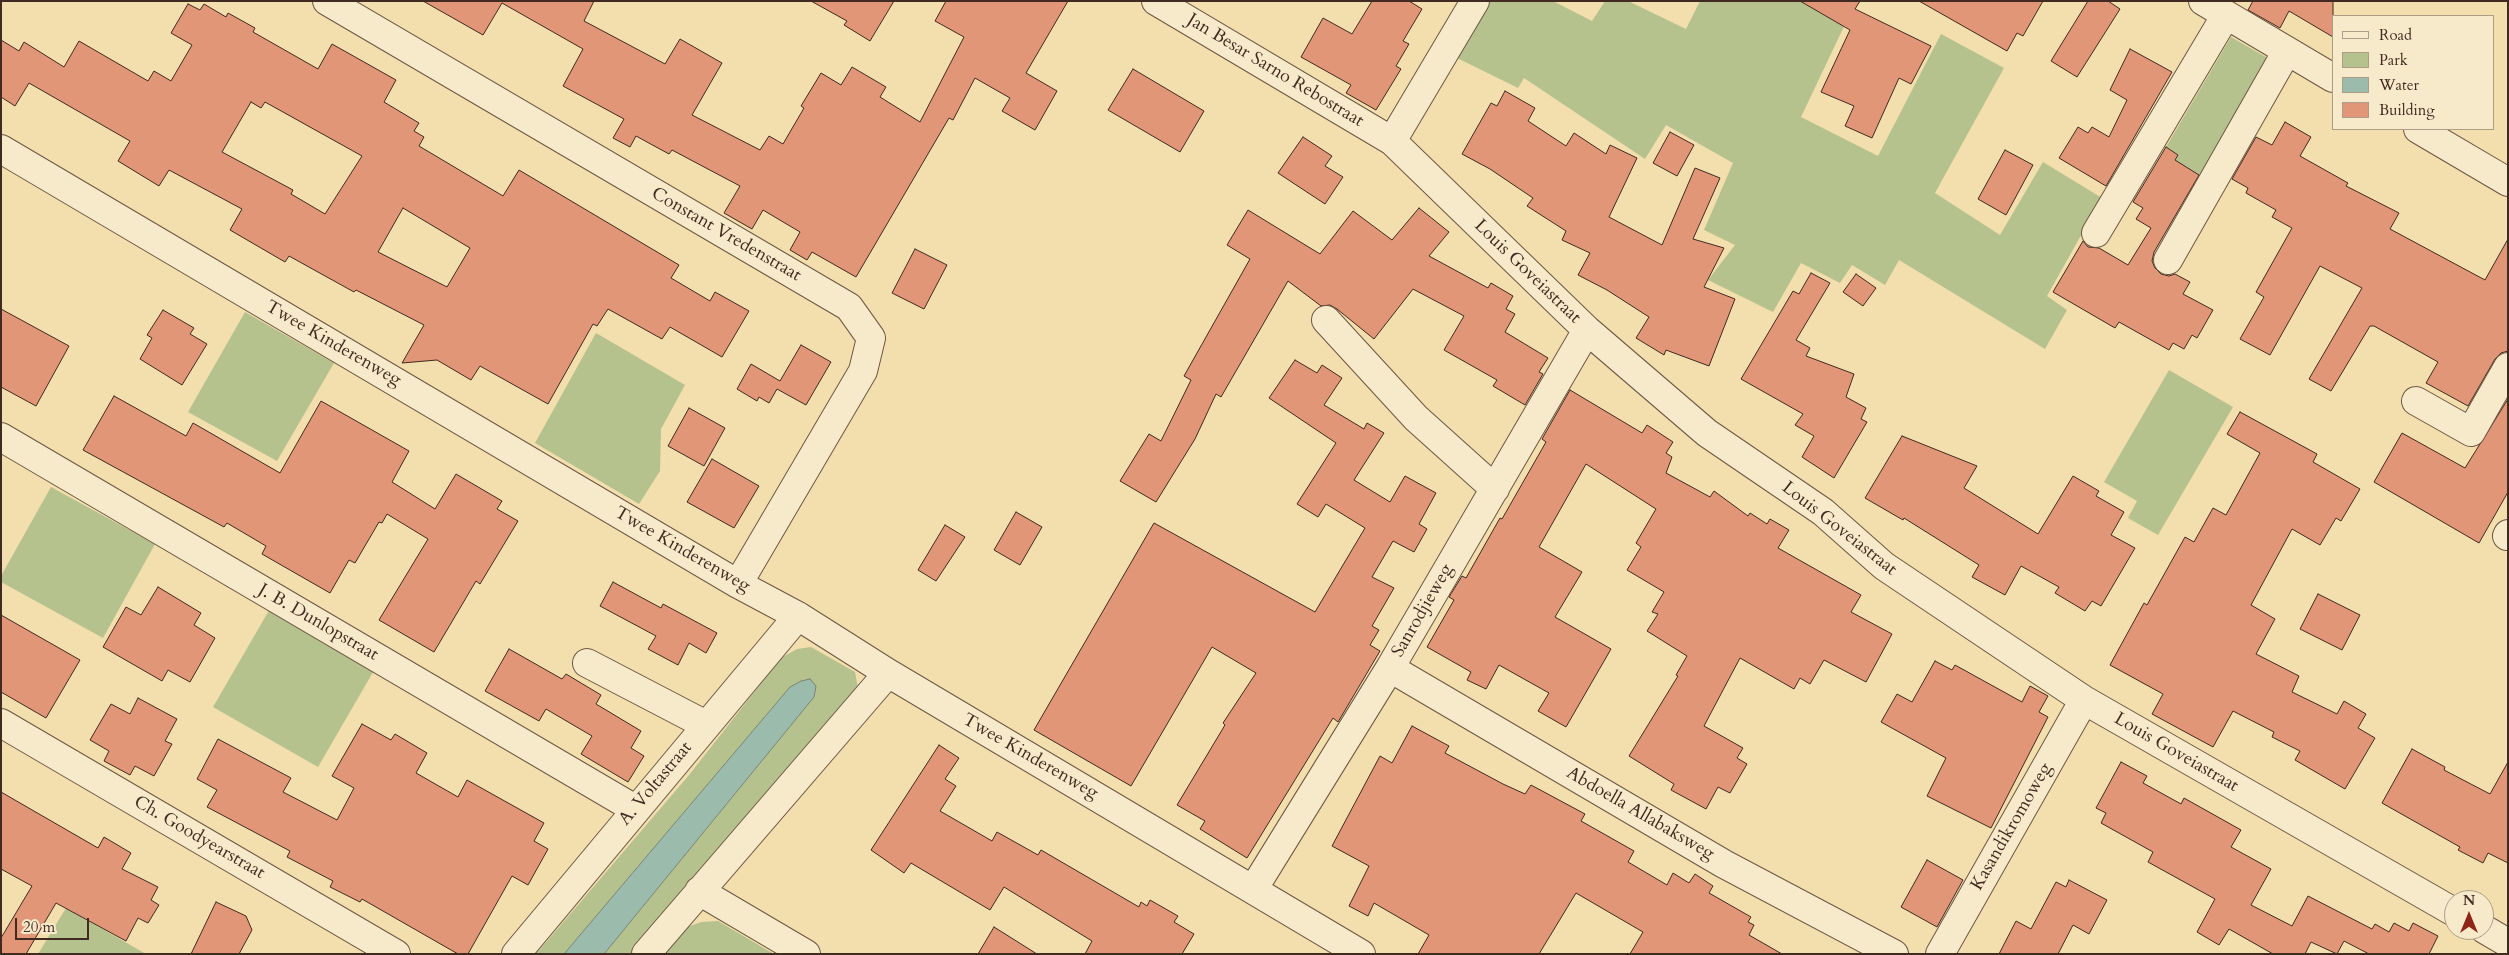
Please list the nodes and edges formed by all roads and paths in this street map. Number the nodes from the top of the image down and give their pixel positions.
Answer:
1 (328, 1) edge
2 (1156, 1) edge
3 (1475, 1) edge
4 (2215, 8) edge
5 (2287, 51) junction
6 (2332, 77) edge
7 (2420, 130) edge
8 (1392, 141) junction
9 (1, 149) edge
10 (2508, 182) edge
11 (2096, 233) dead end
12 (2168, 260) dead end
13 (1326, 320) dead end
14 (1587, 330) junction
15 (2508, 367) edge
16 (2416, 401) dead end
17 (1, 437) edge
18 (1495, 488) junction
19 (738, 584) junction
20 (798, 616) junction
21 (587, 662) dead end
22 (1390, 668) junction
23 (888, 673) junction
24 (2084, 700) junction
25 (1, 723) edge
26 (706, 725) junction
27 (635, 809) junction
28 (1254, 888) junction
29 (699, 892) junction
30 (2444, 906) edge
31 (2494, 934) edge
32 (2508, 942) edge
33 (1354, 952) edge
34 (396, 954) edge
35 (516, 954) edge
36 (646, 954) edge
37 (806, 954) edge
38 (1894, 954) edge
39 (1940, 954) edge

1 - 19 street, Constant Vredenstraat
2 - 8 street, Jan Besar Sarno Rebostraat
3 - 8 street
4 - 5 street
4 - 11 street
5 - 6 street
5 - 12 street
7 - 10 street
8 - 14 street, Louis Goveiastraat
9 - 19 street, Twee Kinderenweg
13 - 18 street
14 - 18 street, Sanrodjieweg
14 - 24 street, Louis Goveiastraat
15 - 16 street
17 - 27 street, J. B. Dunlopstraat
18 - 22 street, Sanrodjieweg
19 - 20 street, Twee Kinderenweg
20 - 23 street, Twee Kinderenweg
20 - 26 street, A. Voltastraat
21 - 26 street
22 - 28 street, Sanrodjieweg
22 - 38 street, Abdoella Allabaksweg
23 - 28 street, Twee Kinderenweg
23 - 29 street
24 - 30 street, Louis Goveiastraat
24 - 39 street, Kasandikromoweg
25 - 34 street, Ch. Goodyearstraat
26 - 27 street, A. Voltastraat
27 - 35 street, A. Voltastraat
28 - 33 street, Twee Kinderenweg
29 - 36 street
29 - 37 street
31 - 32 street

